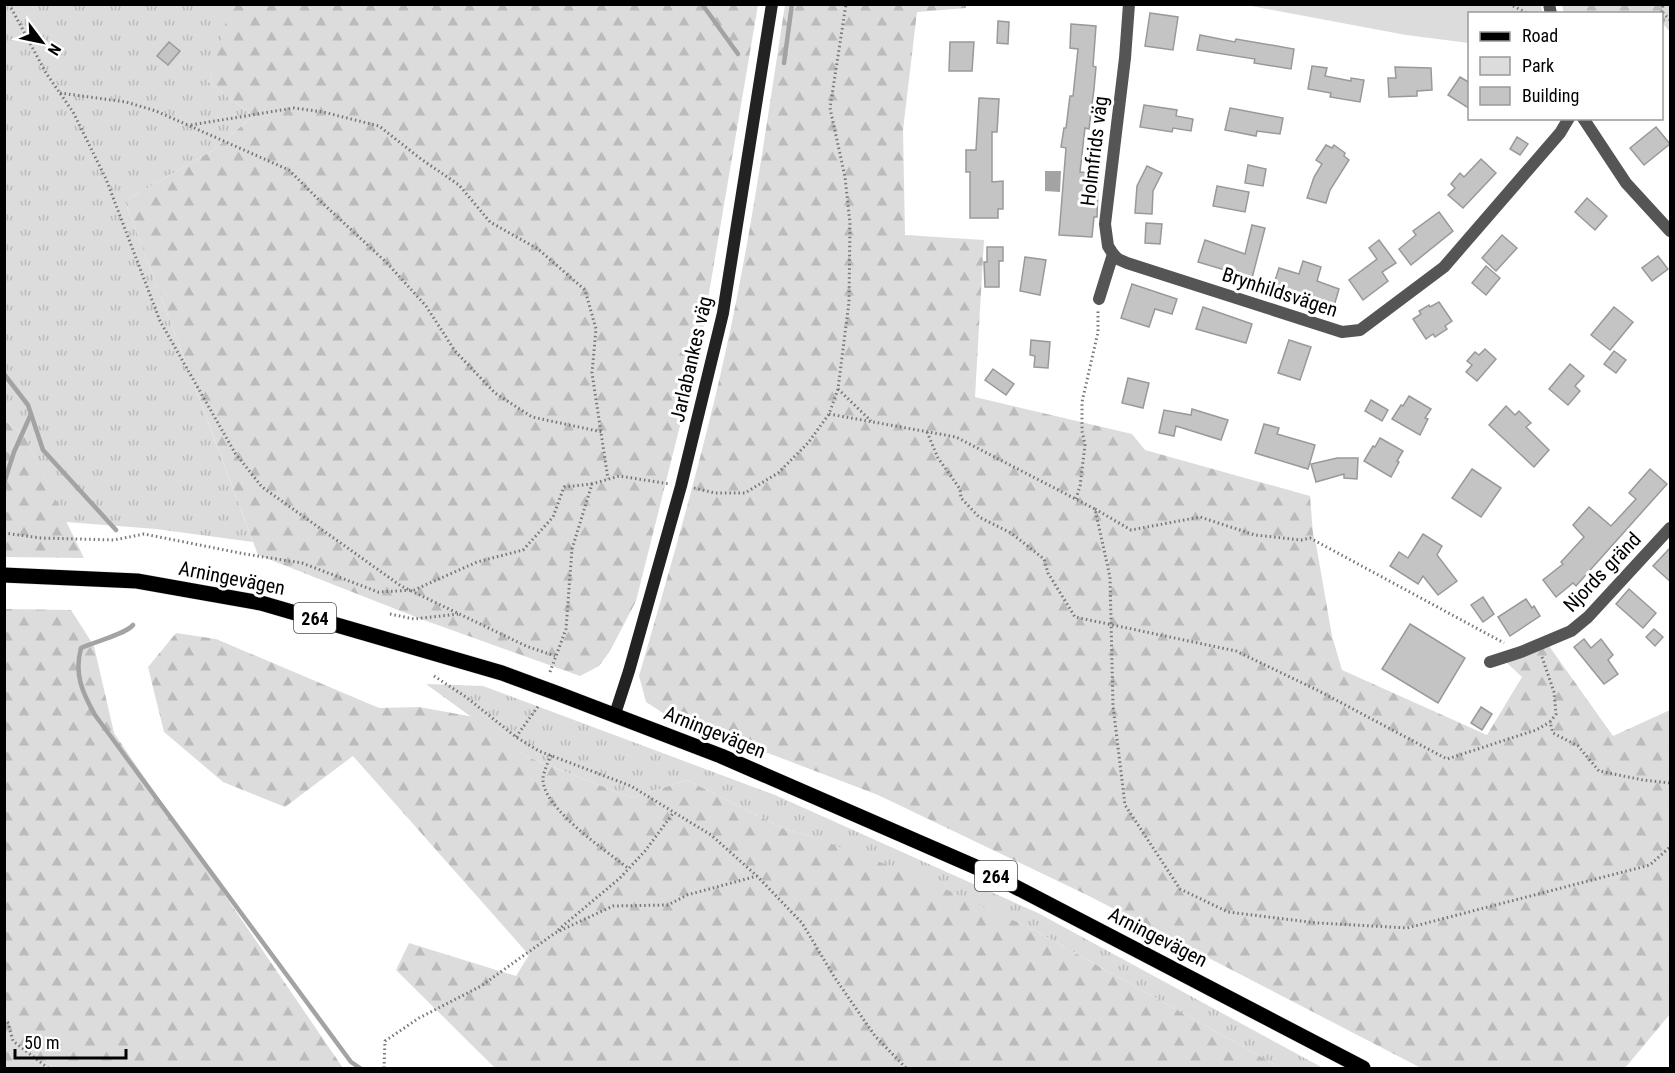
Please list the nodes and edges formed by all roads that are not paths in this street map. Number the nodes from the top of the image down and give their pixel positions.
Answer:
1 (772, 4) edge
2 (1129, 4) edge
3 (1568, 120) edge
4 (1584, 120) edge
5 (1671, 231) edge
6 (1113, 254) junction
7 (1099, 299) road end
8 (1671, 528) edge
9 (4, 575) edge
10 (1490, 662) dead end
11 (615, 714) junction
12 (1363, 1068) edge

1 - 11 main road, Jarlabankes väg
2 - 6 street, Holmfrids väg
3 - 6 street, Brynhildsvägen
4 - 5 street
6 - 7 street
8 - 10 street, Njords gränd
9 - 11 main road, Arningevägen / 264
11 - 12 main road, Arningevägen / 264

